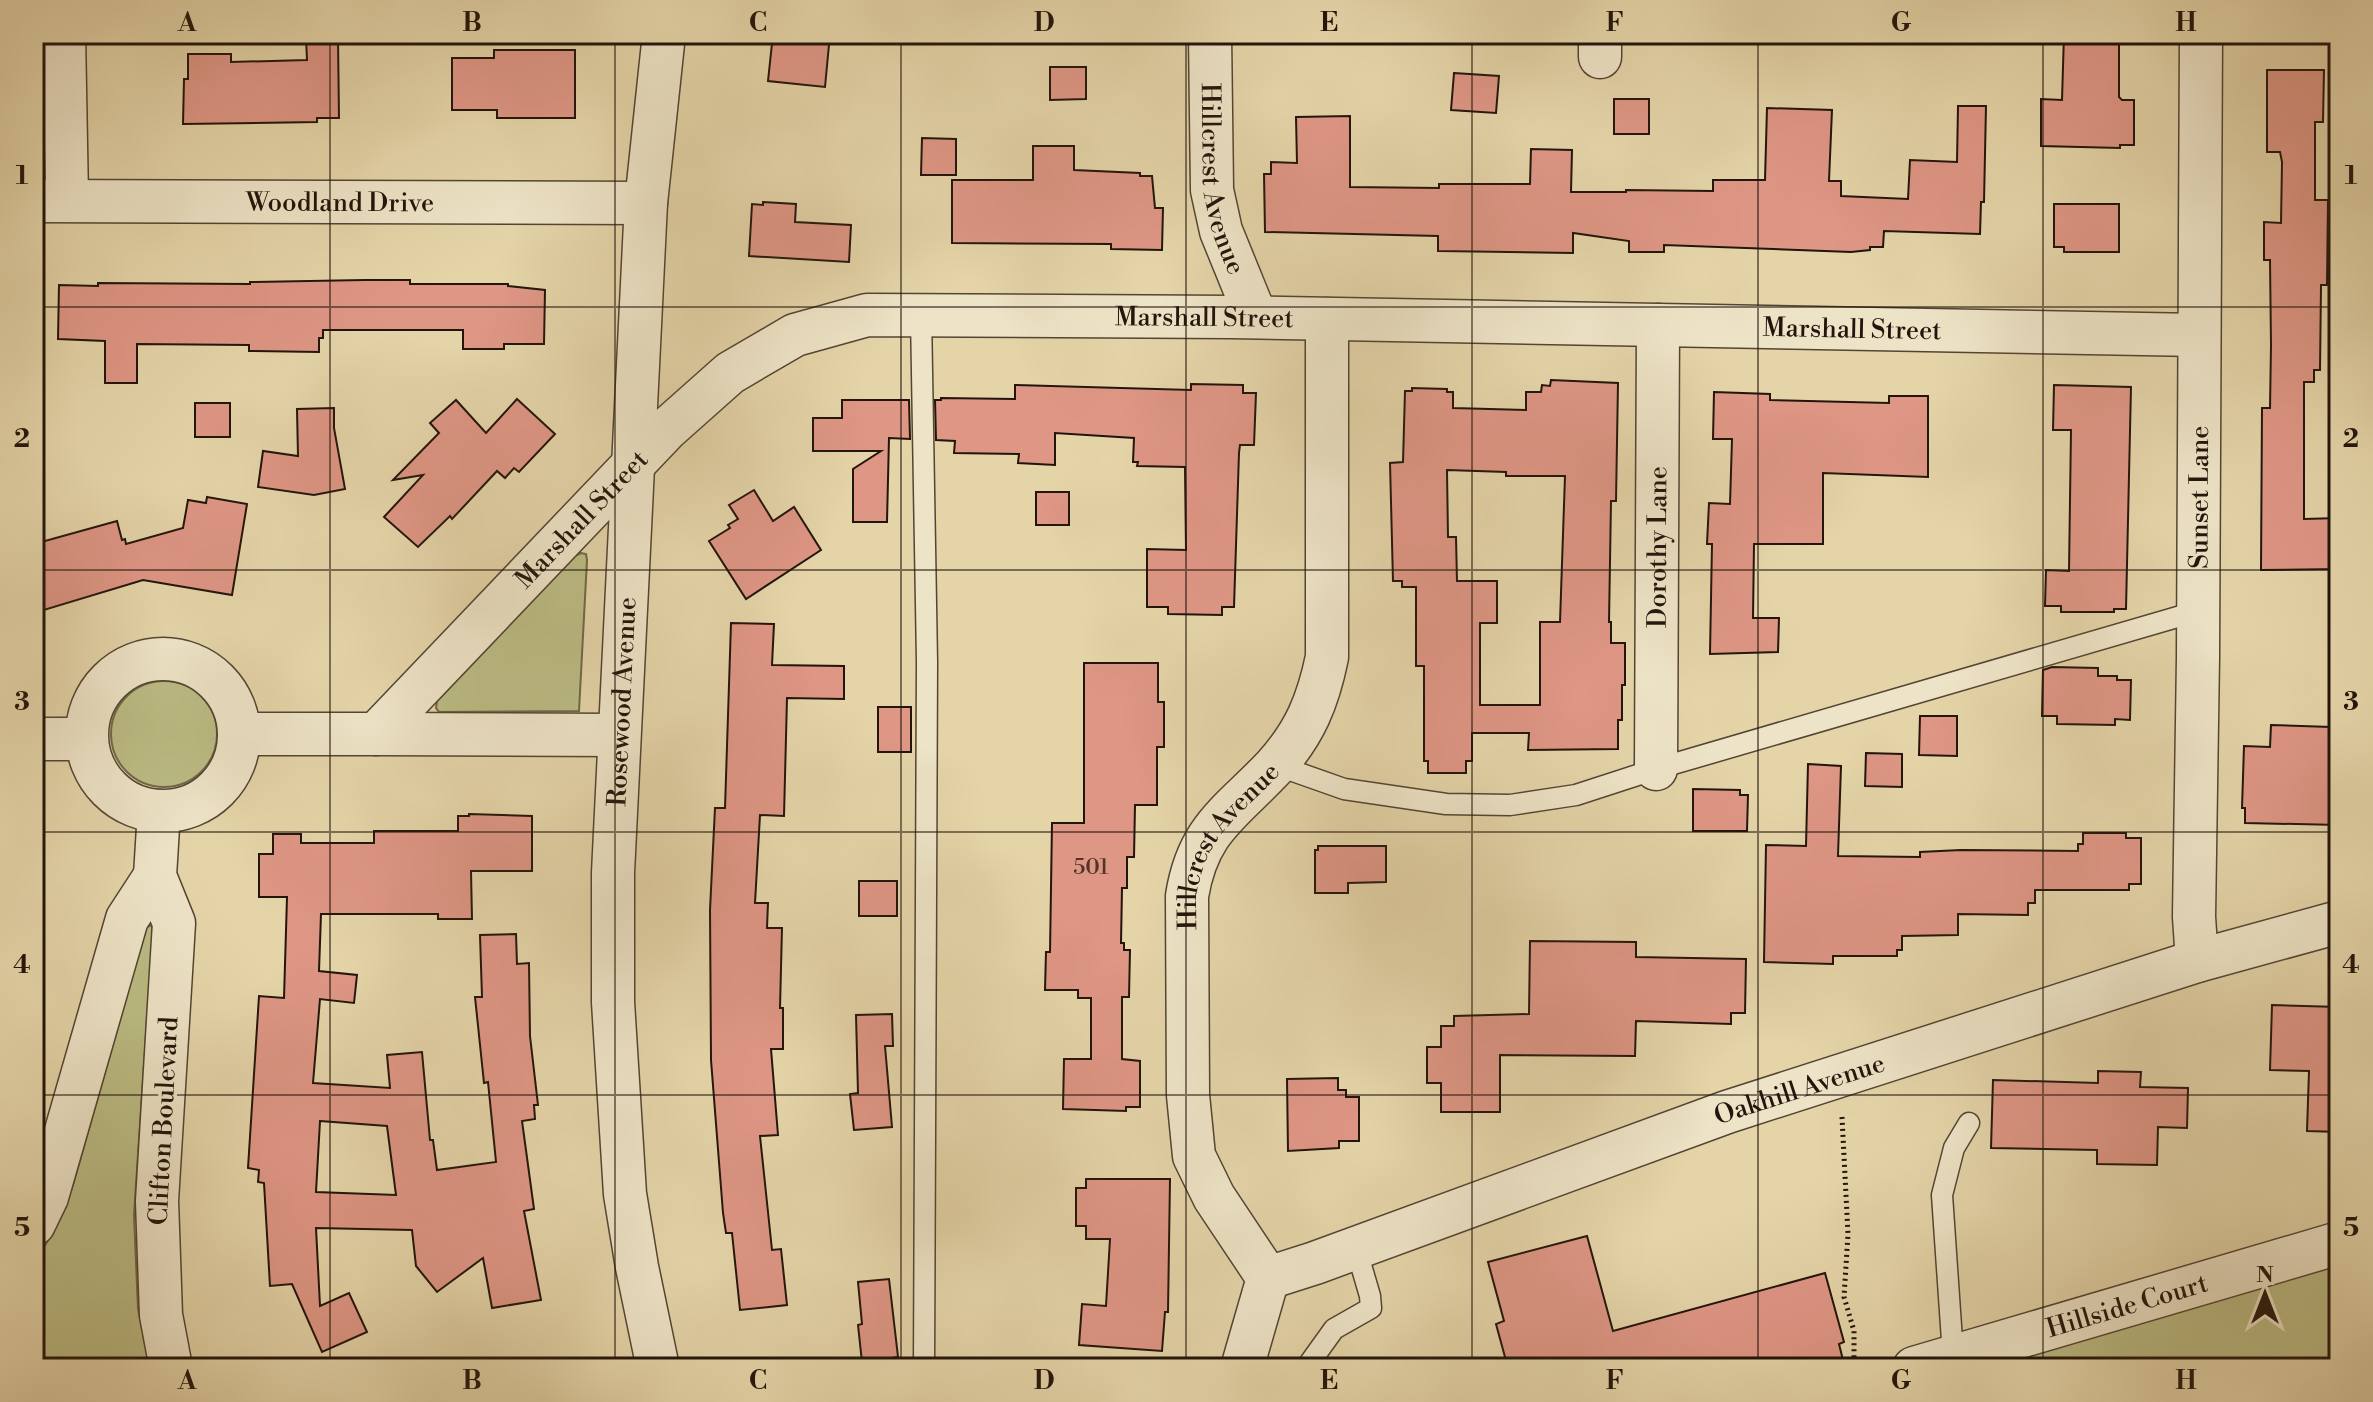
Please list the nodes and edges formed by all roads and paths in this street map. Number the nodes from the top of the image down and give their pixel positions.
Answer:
1 (43, 34) edge
2 (64, 34) edge
3 (664, 34) edge
4 (1210, 34) edge
5 (2201, 34) edge
6 (34, 44) edge
7 (51, 200) edge
8 (646, 203) junction
9 (921, 314) junction
10 (1256, 317) junction
11 (1327, 319) junction
12 (1658, 325) junction
13 (2199, 335) junction
14 (633, 465) junction
15 (2198, 611) junction
16 (239, 734) junction
17 (376, 734) junction
18 (618, 735) junction
19 (34, 739) edge
20 (86, 739) junction
21 (1276, 765) junction
22 (1656, 769) junction
23 (159, 811) junction
24 (155, 876) junction
25 (2339, 922) edge
26 (2197, 961) junction
27 (1841, 1104) dead end
28 (1969, 1123) dead end
29 (34, 1224) edge
30 (2339, 1243) edge
31 (1356, 1248) junction
32 (1268, 1278) junction
33 (1933, 1362) edge
34 (171, 1368) edge
35 (658, 1368) edge
36 (924, 1368) edge
37 (1242, 1368) edge
38 (1306, 1368) edge
39 (1854, 1368) edge

1 - 6 street
2 - 7 street
3 - 8 street, Rosewood Avenue
4 - 10 street, Hillcrest Avenue
5 - 13 street, Sunset Lane
7 - 8 street, Woodland Drive
8 - 14 street, Rosewood Avenue
9 - 10 street, Marshall Street
9 - 14 street, Marshall Street
9 - 36 lane
10 - 11 street, Marshall Street
11 - 12 street, Marshall Street
11 - 21 street, Hillcrest Avenue
12 - 13 street, Marshall Street
12 - 22 street, Dorothy Lane
13 - 15 street, Sunset Lane
14 - 17 street, Marshall Street
14 - 18 street, Rosewood Avenue
15 - 22 lane
15 - 26 street, Sunset Lane
16 - 17 street
16 - 20 street
16 - 23 street
17 - 18 street
18 - 35 street, Rosewood Avenue
19 - 20 street
20 - 23 street
21 - 22 lane
21 - 32 street, Hillcrest Avenue
23 - 24 street, Clifton Boulevard
24 - 29 street, Clifton Boulevard
24 - 34 street, Clifton Boulevard
25 - 26 street, Oakhill Avenue
26 - 31 street, Oakhill Avenue
27 - 39 path
28 - 33 lane
30 - 33 street, Hillside Court
31 - 32 street, Oakhill Avenue
31 - 38 lane
32 - 37 street

